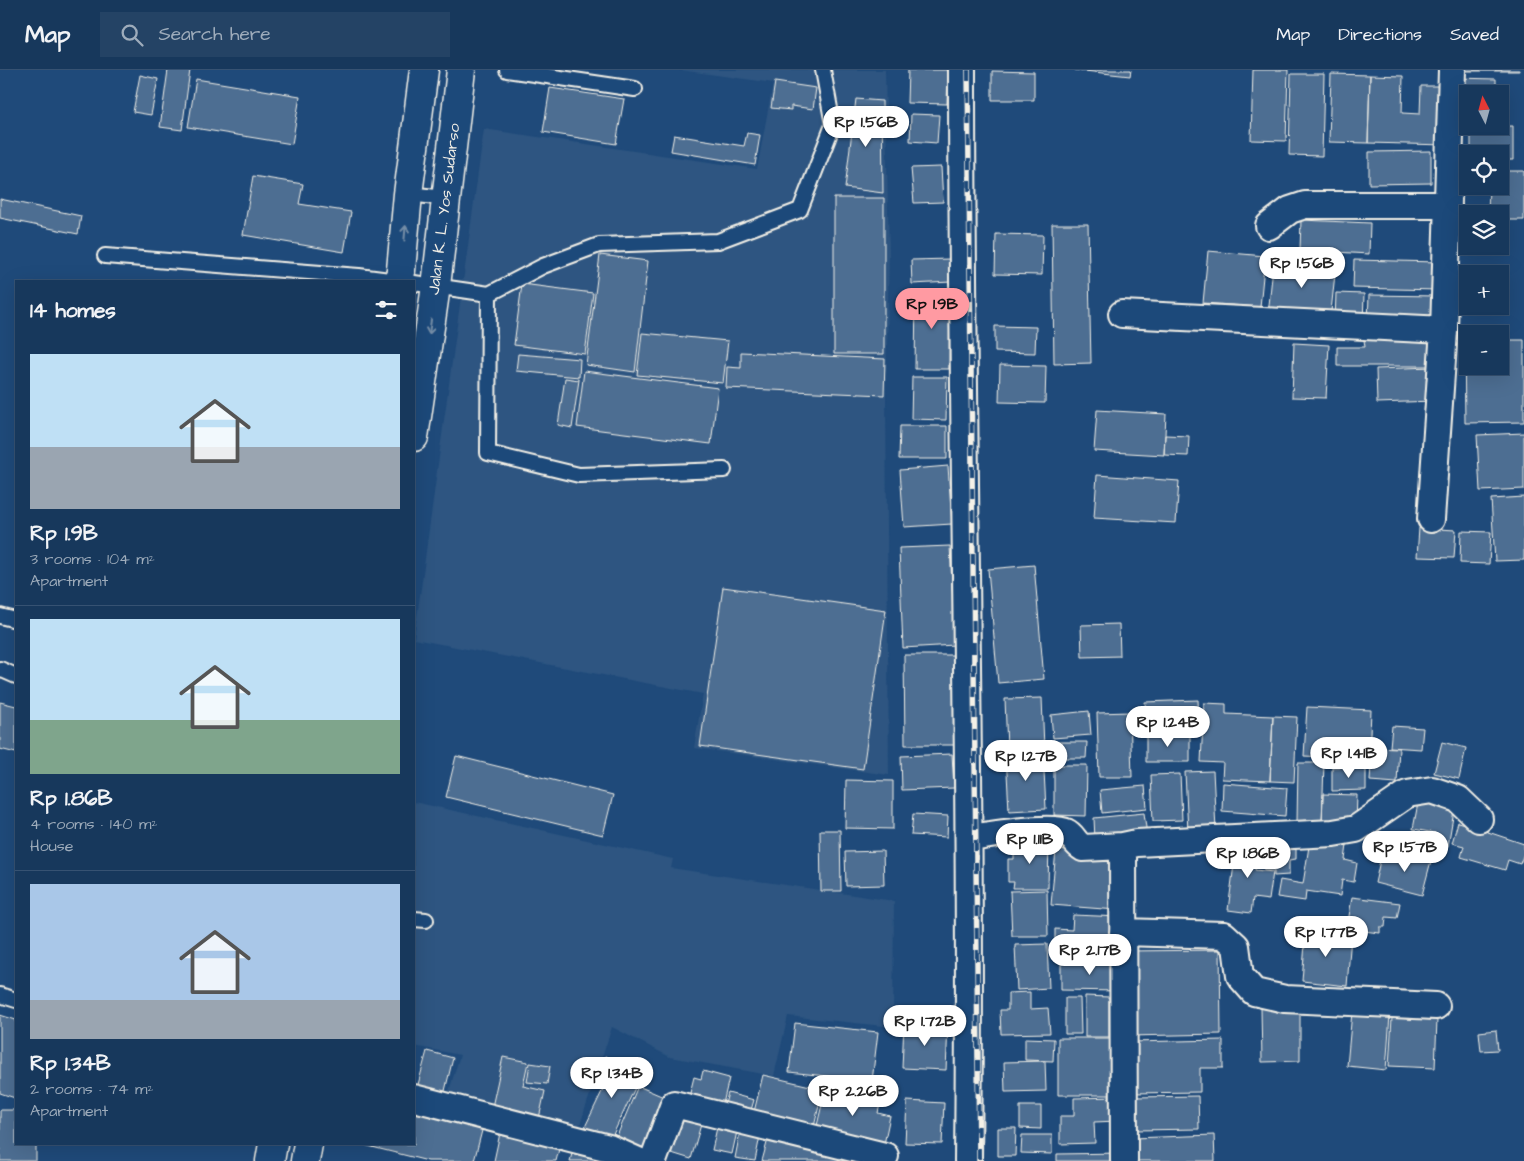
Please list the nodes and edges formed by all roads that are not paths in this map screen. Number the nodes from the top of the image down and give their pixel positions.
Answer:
1 (424, 70) edge
2 (460, 70) edge
3 (507, 70) edge
4 (823, 70) edge
5 (962, 70) edge
6 (1452, 70) edge
7 (635, 89) dead end
8 (408, 194) junction
9 (445, 198) junction
10 (1448, 205) junction
11 (1269, 226) dead end
12 (105, 256) dead end
13 (390, 280) edge
14 (398, 280) edge
15 (425, 285) edge
16 (489, 294) junction
17 (1122, 314) dead end
18 (1444, 330) junction
19 (415, 422) edge
20 (724, 470) dead end
21 (1431, 520) dead end
22 (0, 616) edge
23 (15, 620) edge
24 (0, 669) edge
25 (15, 676) edge
26 (1479, 819) dead end
27 (969, 839) junction
28 (1123, 846) junction
29 (1123, 932) junction
30 (0, 995) edge
31 (15, 1000) edge
32 (1436, 1006) dead end
33 (415, 1098) edge
34 (273, 1145) edge
35 (308, 1145) edge
36 (884, 1156) dead end
37 (270, 1161) edge
38 (305, 1161) edge
39 (640, 1161) edge
40 (968, 1161) edge
41 (1124, 1161) edge

1 - 8 highway
2 - 9 highway, Jalan K. L. Yos Sudarso
3 - 7 lane
4 - 16 lane
5 - 27 street
6 - 10 street
8 - 9 lane
14 -> 8 highway
9 - 15 highway, Jalan K. L. Yos Sudarso
10 - 11 street
10 - 18 street
12 - 13 lane
15 - 16 lane
15 -> 19 highway, Jalan K. L. Yos Sudarso
16 - 20 lane
17 - 18 street
18 - 21 street
22 - 23 lane
24 - 25 lane
26 - 28 street
27 - 28 street
27 - 40 street
28 - 29 street
29 - 32 street
29 - 41 street
30 - 31 lane
33 - 39 street
34 - 37 highway
35 - 38 highway
36 - 39 street

